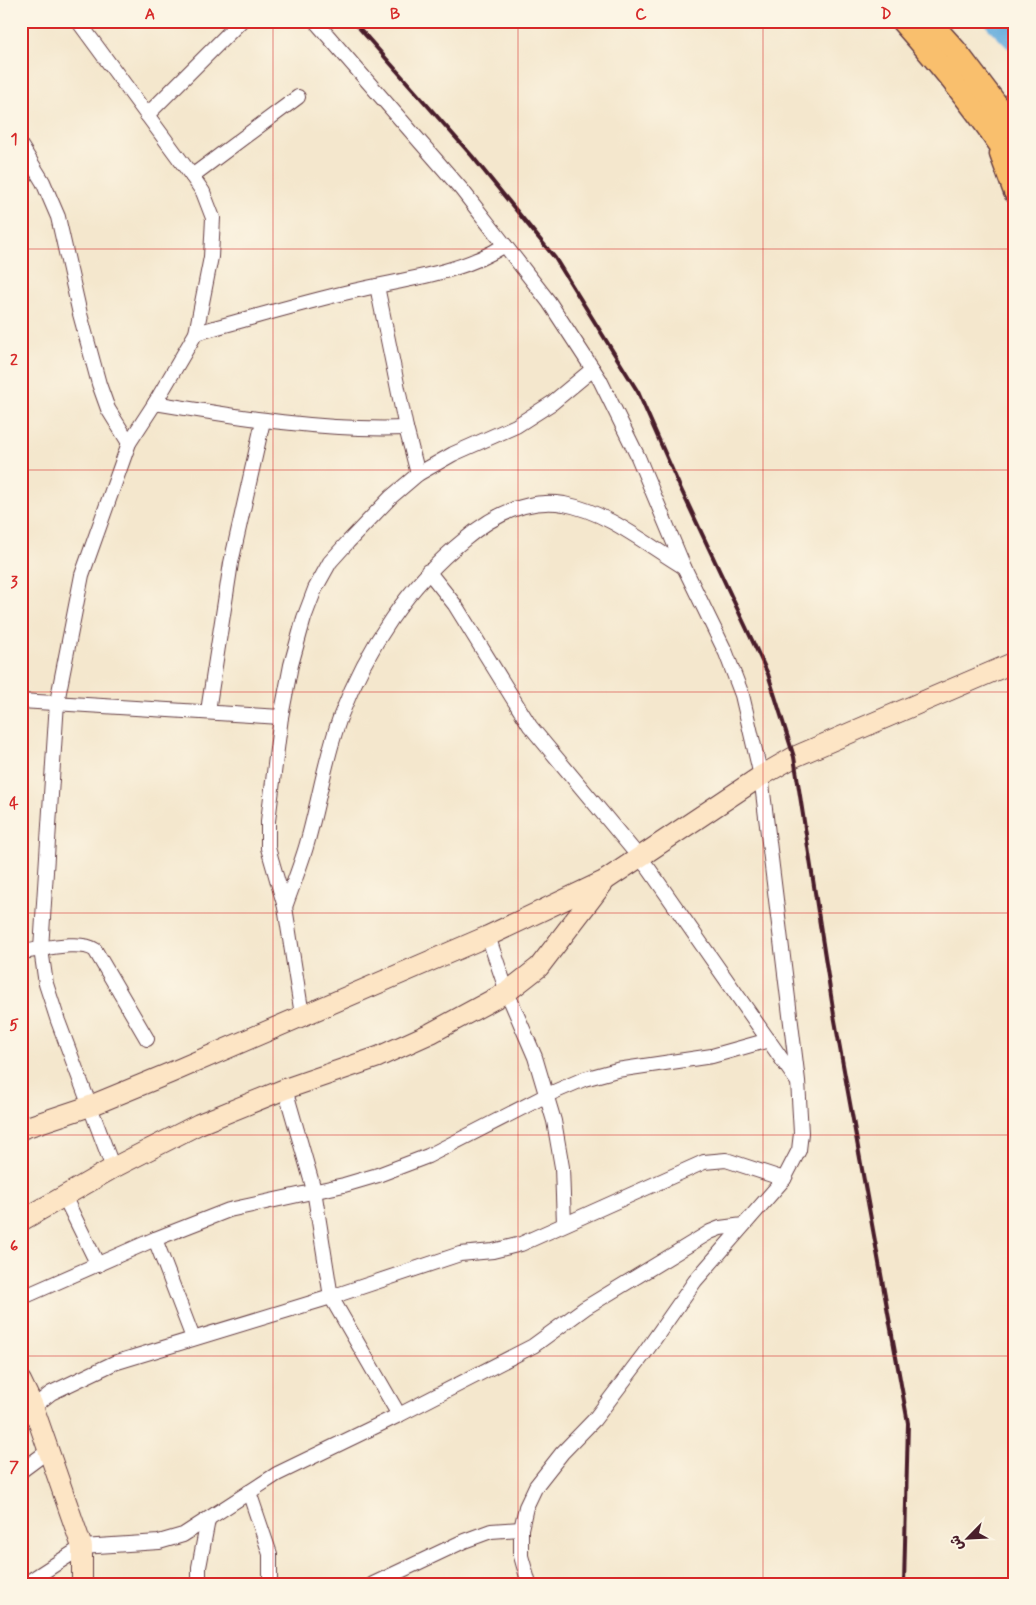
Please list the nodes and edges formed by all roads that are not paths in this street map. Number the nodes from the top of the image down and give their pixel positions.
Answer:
1 (78, 21) edge
2 (241, 21) edge
3 (314, 21) edge
4 (902, 21) edge
5 (929, 21) edge
6 (298, 97) dead end
7 (147, 115) junction
8 (1004, 131) edge
9 (21, 146) edge
10 (1015, 167) edge
11 (192, 176) junction
12 (1015, 192) edge
13 (505, 245) junction
14 (377, 286) junction
15 (196, 333) junction
16 (593, 369) junction
17 (155, 403) junction
18 (264, 421) junction
19 (406, 428) junction
20 (129, 443) junction
21 (418, 474) junction
22 (684, 567) junction
23 (428, 571) junction
24 (1015, 662) edge
25 (21, 701) edge
26 (57, 702) junction
27 (208, 711) junction
28 (281, 717) junction
29 (761, 776) junction
30 (639, 857) junction
31 (604, 882) junction
32 (285, 907) junction
33 (539, 912) junction
34 (488, 936) junction
35 (562, 940) junction
36 (41, 950) junction
37 (21, 952) edge
38 (507, 992) junction
39 (302, 1016) junction
40 (146, 1039) dead end
41 (769, 1040) junction
42 (798, 1081) junction
43 (285, 1089) junction
44 (547, 1095) junction
45 (90, 1106) junction
46 (21, 1129) edge
47 (113, 1168) junction
48 (784, 1179) junction
49 (314, 1190) junction
50 (64, 1196) junction
51 (21, 1221) edge
52 (564, 1224) junction
53 (743, 1225) junction
54 (156, 1239) junction
55 (98, 1265) junction
56 (21, 1298) edge
57 (331, 1298) junction
58 (193, 1338) junction
59 (21, 1382) edge
60 (27, 1412) edge
61 (399, 1415) junction
62 (48, 1451) junction
63 (21, 1470) edge
64 (249, 1492) junction
65 (208, 1520) junction
66 (521, 1529) junction
67 (82, 1547) junction
68 (528, 1583) edge
69 (25, 1584) edge
70 (82, 1584) edge
71 (199, 1584) edge
72 (270, 1584) edge
73 (372, 1584) edge

1 - 7 street
2 - 7 street
3 - 13 street
4 - 8 main road
5 - 8 main road
6 - 11 street
7 - 11 street
8 - 10 main road
8 - 12 main road
9 - 20 street
11 - 15 street
13 - 14 street
13 - 16 street
14 - 15 street
14 - 19 street
15 - 17 street
16 - 21 street
16 - 22 street
17 - 18 street
17 - 20 street
18 - 19 street
18 - 27 street
19 - 21 street
20 - 26 street
21 - 28 street
22 - 23 street
22 - 29 street
23 - 30 street
23 - 32 street
24 - 29 street
25 - 26 street
26 - 27 street
26 - 36 street
27 - 28 street
28 - 32 street
29 - 30 street
29 - 42 street
30 - 31 street
30 - 41 street
31 - 33 street
31 - 35 street
32 - 39 street
33 - 34 street
33 - 35 street
34 - 38 street
34 - 39 street
35 - 38 street
36 - 37 street
36 - 40 street
36 - 45 street
38 - 43 street
38 - 44 street
39 - 45 street
41 - 42 street
41 - 44 street
42 - 48 street
43 - 47 street
43 - 49 street
44 - 49 street
44 - 52 street
45 - 46 street
45 - 47 street
47 - 50 street
48 - 52 street
48 - 53 street
49 - 54 street
49 - 57 street
50 - 51 street
50 - 55 street
52 - 57 street
53 - 61 street
53 - 66 street
54 - 55 street
54 - 58 street
55 - 56 street
57 - 58 street
57 - 61 street
58 - 60 street
59 - 60 street
60 - 62 street
61 - 64 street
62 - 63 street
62 - 67 street
64 - 65 street
64 - 72 street
65 - 67 street
65 - 71 street
66 - 68 street
66 - 73 street
67 - 69 street
67 - 70 street

